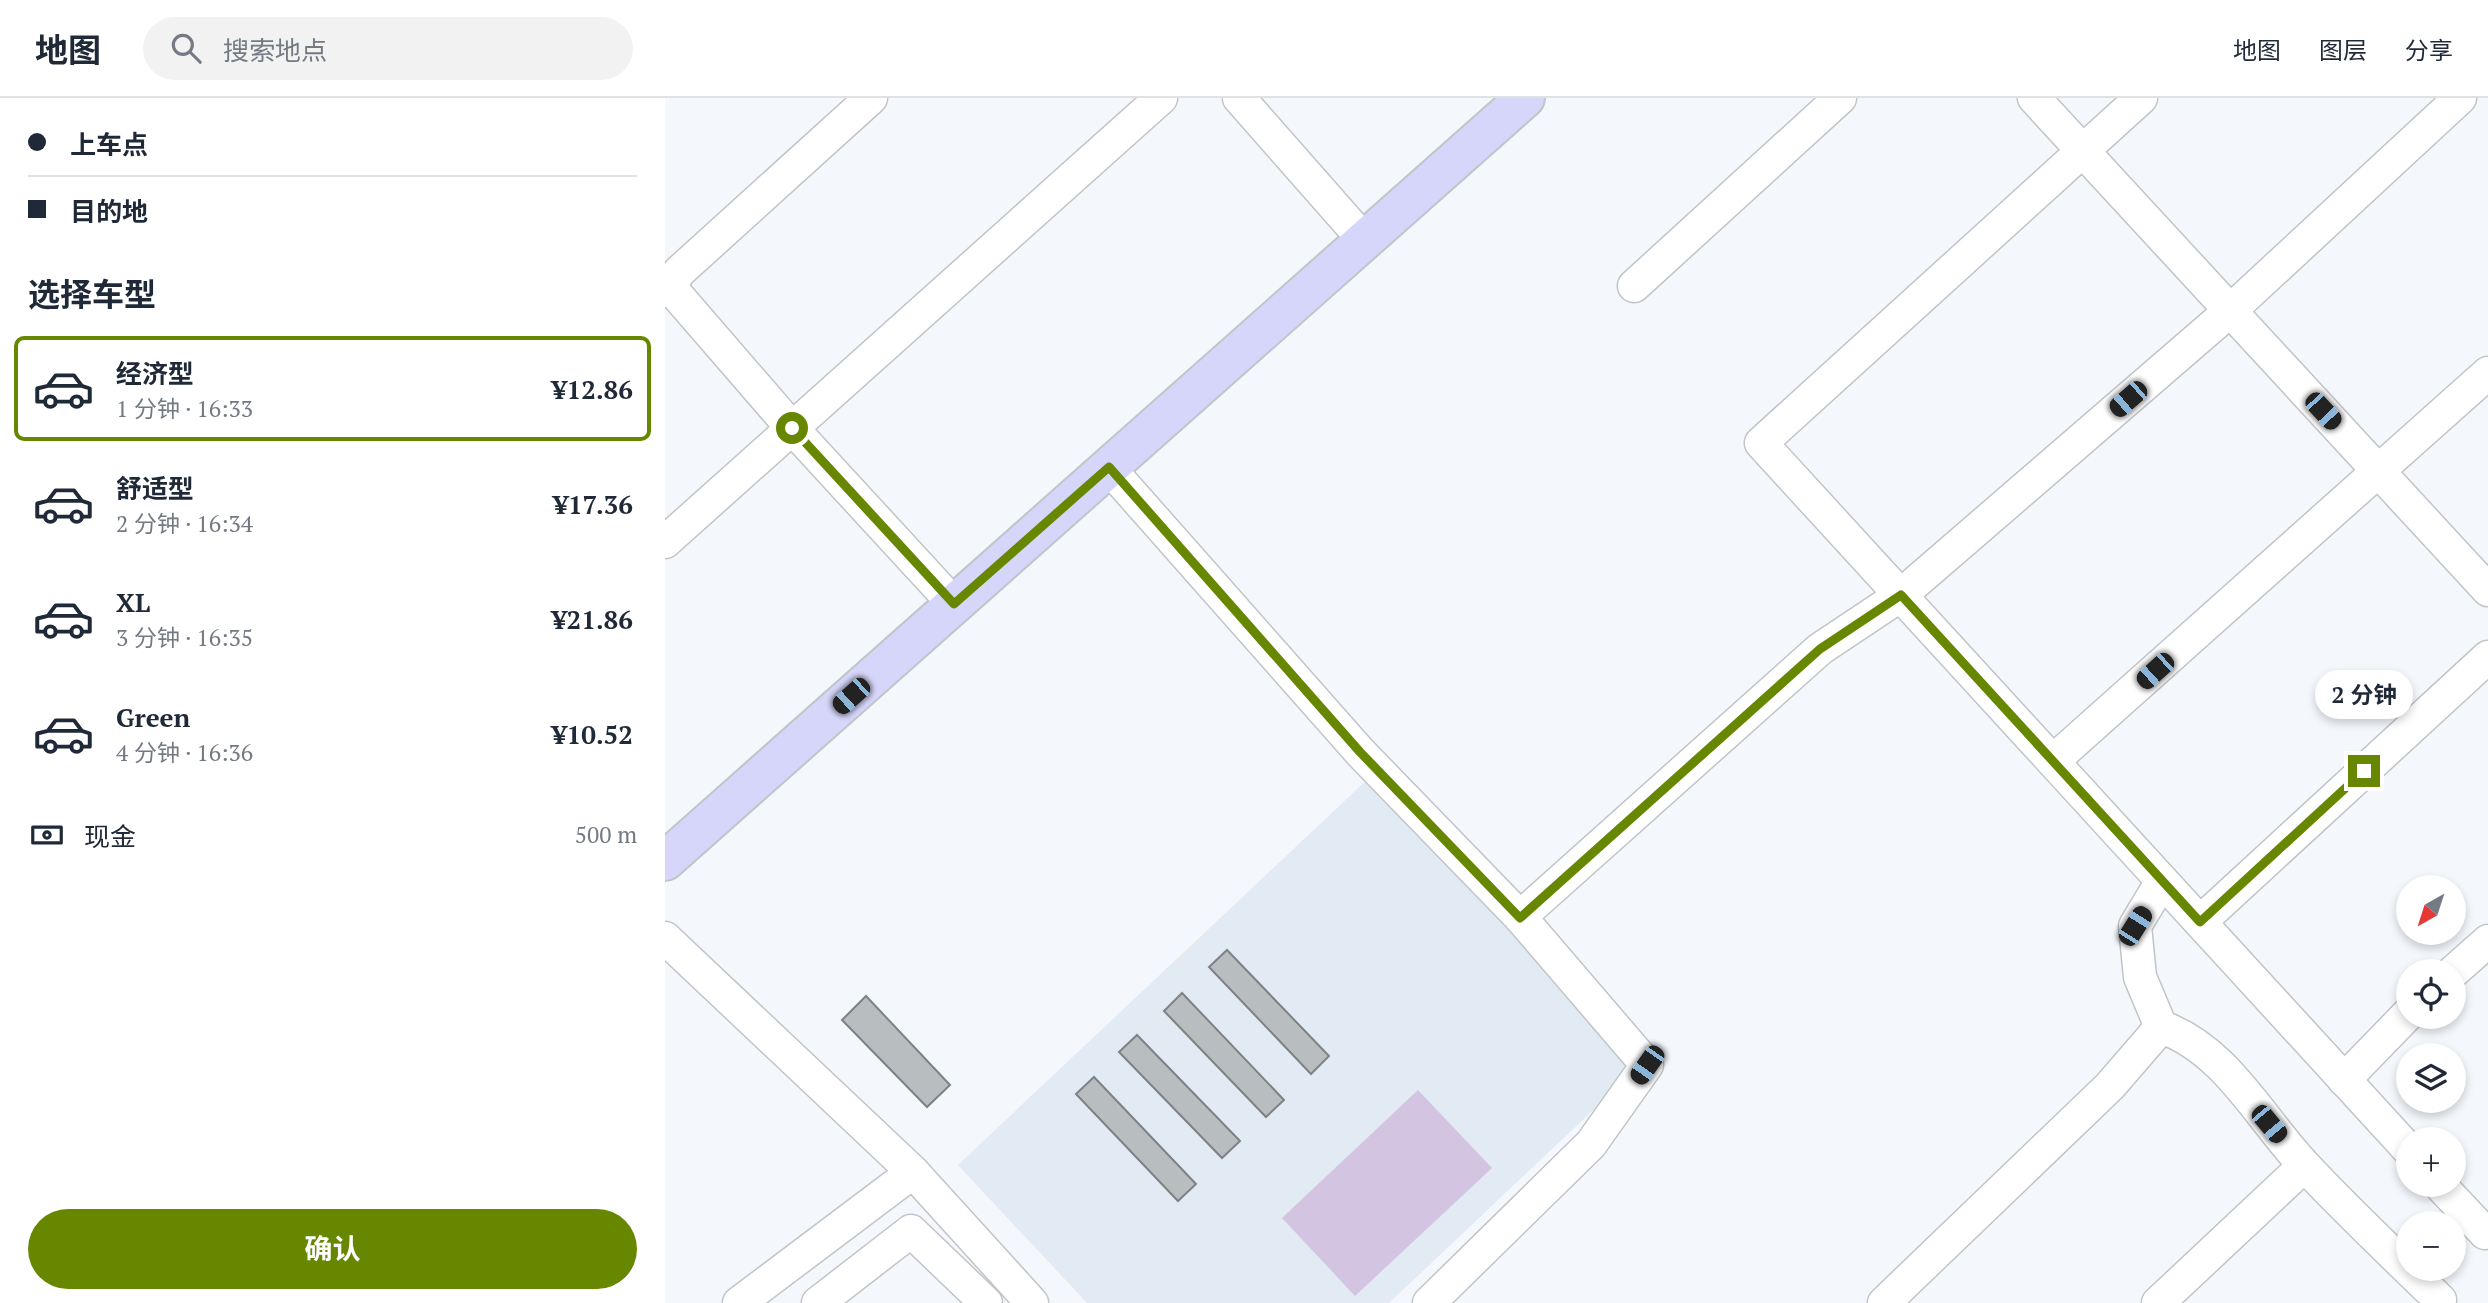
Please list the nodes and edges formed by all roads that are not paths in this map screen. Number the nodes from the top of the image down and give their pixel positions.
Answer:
1 (871, 98) edge
2 (1161, 98) edge
3 (1238, 98) edge
4 (1525, 98) edge
5 (1840, 98) edge
6 (2033, 98) edge
7 (2141, 98) edge
8 (2460, 98) edge
9 (2082, 151) junction
10 (1364, 240) junction
11 (1635, 286) dead end
12 (667, 289) edge
13 (2231, 310) junction
14 (2488, 373) edge
15 (792, 428) junction
16 (1109, 467) junction
17 (2379, 471) junction
18 (665, 542) edge
19 (2488, 590) edge
20 (1901, 595) junction
21 (954, 604) junction
22 (2488, 657) edge
23 (2053, 761) junction
24 (665, 860) edge
25 (2162, 881) junction
26 (1520, 918) junction
27 (2200, 922) junction
28 (665, 938) edge
29 (2488, 941) edge
30 (2466, 960) edge
31 (2396, 1026) edge
32 (2161, 1027) junction
33 (2344, 1080) junction
34 (2396, 1136) edge
35 (2304, 1166) junction
36 (913, 1172) junction
37 (2452, 1197) edge
38 (2484, 1233) dead end
39 (739, 1303) edge
40 (818, 1303) edge
41 (986, 1303) edge
42 (1032, 1303) edge
43 (1429, 1303) edge
44 (1884, 1303) edge
45 (2158, 1303) edge
46 (2437, 1303) edge

1 - 12 street
2 - 15 street
3 - 10 street
4 - 10 street
5 - 11 street
6 - 9 street
7 - 9 street
8 - 13 street
9 - 13 street
9 - 20 street
10 - 16 street
12 - 15 street
13 - 17 street
13 - 20 street
14 - 17 street
15 - 18 street
15 - 21 street
16 - 21 street
16 - 26 street
17 - 19 street
17 - 23 street
20 - 23 street
20 - 26 street
21 - 24 street
22 - 27 street
23 - 25 street
25 - 27 street
25 - 32 street
26 - 43 street
27 - 33 street
28 - 36 street
29 - 30 street
31 - 33 street
32 - 35 street
32 - 44 street
33 - 34 street
35 - 45 street
35 - 46 street
36 - 39 street
36 - 42 street
37 - 38 street
40 - 41 street

